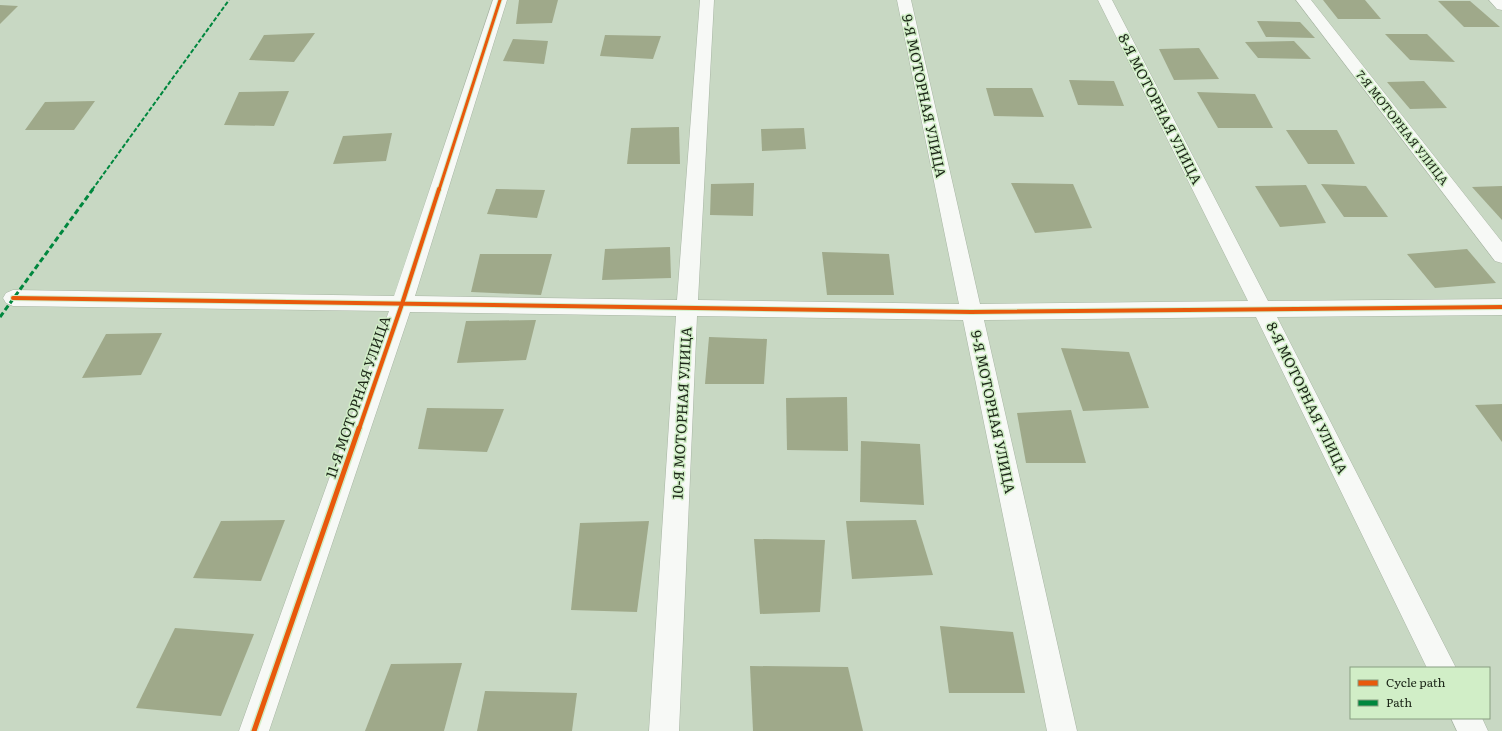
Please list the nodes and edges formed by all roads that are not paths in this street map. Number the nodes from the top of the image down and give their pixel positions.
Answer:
1 (500, 0) edge
2 (707, 0) edge
3 (904, 0) edge
4 (1105, 0) edge
5 (1303, 0) edge
6 (1496, 0) edge
7 (1502, 6) edge
8 (1502, 256) edge
9 (13, 298) dead end
10 (402, 304) junction
11 (1502, 308) edge
12 (688, 309) junction
13 (1262, 309) junction
14 (971, 312) junction
15 (1441, 667) edge
16 (1467, 719) edge
17 (254, 731) edge
18 (664, 731) edge
19 (1062, 731) edge
20 (1473, 731) edge

1 - 10 street, 11-Я МОТОРНАЯ УЛИЦА
2 - 12 street, 10-Я МОТОРНАЯ УЛИЦА
3 - 14 street, 9-Я МОТОРНАЯ УЛИЦА
4 - 13 street, 8-Я МОТОРНАЯ УЛИЦА
5 - 8 street, 7-Я МОТОРНАЯ УЛИЦА
6 - 7 street
9 - 10 street
10 - 12 street
10 - 17 street, 11-Я МОТОРНАЯ УЛИЦА
11 - 13 street
12 - 14 street
12 - 18 street, 10-Я МОТОРНАЯ УЛИЦА
13 - 14 street
13 - 15 street, 8-Я МОТОРНАЯ УЛИЦА
14 - 19 street, 9-Я МОТОРНАЯ УЛИЦА
16 - 20 street

